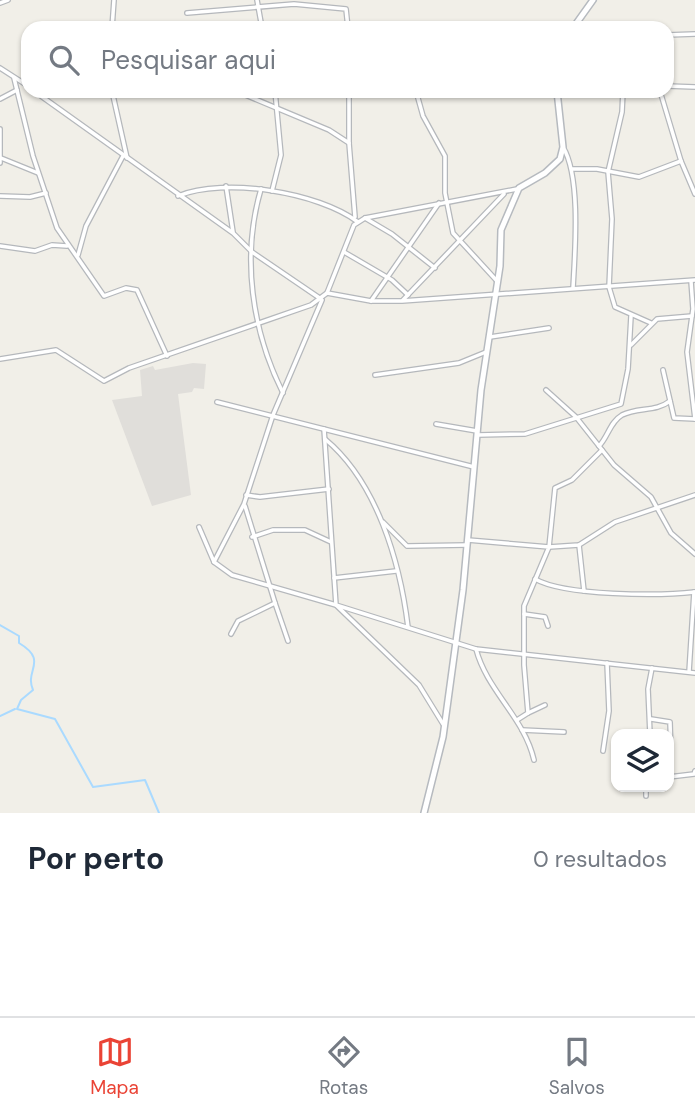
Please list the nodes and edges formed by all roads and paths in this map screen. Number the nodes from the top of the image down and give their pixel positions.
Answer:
1 (8, 0) edge
2 (114, 0) edge
3 (257, 0) edge
4 (593, 0) edge
5 (0, 3) edge
6 (259, 8) junction
7 (187, 13) dead end
8 (112, 21) edge
9 (261, 21) edge
10 (347, 21) edge
11 (578, 21) edge
12 (695, 34) edge
13 (674, 35) edge
14 (0, 68) edge
15 (14, 78) junction
16 (21, 82) edge
17 (674, 86) edge
18 (695, 87) edge
19 (16, 90) junction
20 (44, 98) edge
21 (113, 98) edge
22 (255, 98) edge
23 (275, 98) edge
24 (349, 98) edge
25 (418, 98) edge
26 (558, 98) edge
27 (623, 98) edge
28 (662, 98) edge
29 (0, 99) edge
30 (276, 106) junction
31 (0, 129) edge
32 (349, 143) junction
33 (563, 147) junction
34 (125, 157) junction
35 (0, 160) edge
36 (681, 161) junction
37 (572, 169) junction
38 (608, 172) junction
39 (40, 174) junction
40 (226, 186) junction
41 (520, 188) junction
42 (261, 189) junction
43 (272, 191) junction
44 (46, 193) junction
45 (506, 193) junction
46 (695, 194) edge
47 (0, 195) edge
48 (178, 196) junction
49 (447, 202) junction
50 (439, 203) junction
51 (365, 218) junction
52 (358, 222) junction
53 (233, 233) junction
54 (458, 241) junction
55 (0, 246) edge
56 (69, 247) junction
57 (407, 247) junction
58 (252, 252) junction
59 (344, 253) junction
60 (78, 255) junction
61 (435, 268) junction
62 (387, 276) junction
63 (693, 280) edge
64 (498, 281) junction
65 (609, 286) junction
66 (573, 288) junction
67 (408, 295) junction
68 (495, 296) junction
69 (324, 297) junction
70 (371, 301) junction
71 (402, 301) junction
72 (631, 316) junction
73 (692, 316) junction
74 (651, 323) junction
75 (258, 324) junction
76 (549, 328) dead end
77 (488, 337) junction
78 (629, 347) junction
79 (486, 352) junction
80 (167, 356) junction
81 (0, 359) edge
82 (663, 370) dead end
83 (375, 375) dead end
84 (546, 390) dead end
85 (283, 393) junction
86 (622, 401) junction
87 (670, 401) junction
88 (217, 402) dead end
89 (626, 413) junction
90 (273, 415) junction
91 (576, 417) junction
92 (695, 419) edge
93 (436, 424) dead end
94 (324, 429) junction
95 (479, 433) junction
96 (324, 439) junction
97 (599, 446) junction
98 (603, 450) junction
99 (474, 467) junction
100 (329, 489) junction
101 (246, 495) junction
102 (695, 495) edge
103 (244, 504) junction
104 (657, 506) junction
105 (380, 520) junction
106 (199, 527) dead end
107 (252, 537) junction
108 (331, 542) junction
109 (468, 543) junction
110 (579, 545) junction
111 (549, 547) junction
112 (695, 554) edge
113 (215, 562) junction
114 (396, 571) junction
115 (334, 578) junction
116 (535, 579) junction
117 (268, 584) junction
118 (584, 591) junction
119 (694, 592) edge
120 (275, 603) junction
121 (336, 605) junction
122 (524, 614) junction
123 (548, 626) dead end
124 (408, 627) junction
125 (231, 634) dead end
126 (288, 641) dead end
127 (456, 642) junction
128 (476, 649) junction
129 (524, 655) junction
130 (607, 663) junction
131 (652, 668) junction
132 (689, 672) junction
133 (695, 673) edge
134 (545, 705) dead end
135 (528, 713) junction
136 (651, 719) junction
137 (517, 720) junction
138 (443, 724) junction
139 (650, 729) edge
140 (670, 729) edge
141 (522, 730) junction
142 (564, 732) dead end
143 (603, 751) dead end
144 (534, 760) dead end
145 (695, 771) edge
146 (674, 776) edge
147 (646, 792) edge
148 (646, 796) dead end
149 (424, 813) edge

1 - 5 street
2 - 8 street
3 - 6 street
4 - 11 street
6 - 7 street
6 - 9 street
6 - 10 street
12 - 13 street
14 - 15 street
15 - 16 street
15 - 19 street
17 - 18 street
19 - 29 street
19 - 39 street
20 - 34 street
21 - 34 street
22 - 30 street
23 - 30 street
24 - 32 street
25 - 49 street
26 - 33 street
27 - 38 street
28 - 36 street
30 - 32 street
30 - 43 street
31 - 35 street
32 - 52 street
33 - 37 street
33 - 41 street
34 - 48 street
34 - 60 street
35 - 39 street
36 - 38 street
36 - 46 street
37 - 38 street
37 - 66 street
38 - 65 street
39 - 44 street
40 - 42 street
40 - 48 street
40 - 53 street
41 - 45 street
41 - 64 street
42 - 43 street
42 - 58 street
43 - 52 street
44 - 47 street
44 - 56 street
45 - 49 street
45 - 54 street
48 - 53 street
49 - 50 street
49 - 54 street
50 - 51 street
50 - 57 street
51 - 52 street
51 - 57 street
52 - 59 street
53 - 58 street
54 - 61 street
54 - 64 street
55 - 56 street
56 - 60 street
57 - 61 street
57 - 62 street
58 - 69 street
58 - 75 street
59 - 62 street
59 - 69 street
60 - 80 street
61 - 67 street
62 - 67 street
62 - 70 street
63 - 65 street
63 - 73 street
64 - 68 street
65 - 66 street
65 - 72 street
66 - 68 street
67 - 71 street
68 - 71 street
68 - 77 street
69 - 70 street
69 - 75 street
69 - 85 street
70 - 71 street
72 - 74 street
72 - 78 street
73 - 74 street
73 - 92 street
74 - 78 street
75 - 80 street
75 - 85 street
76 - 77 street
77 - 79 street
78 - 86 street
79 - 83 street
79 - 95 street
80 - 81 street
82 - 87 street
84 - 91 street
85 - 90 street
86 - 89 street
86 - 91 street
87 - 89 street
87 - 92 street
88 - 90 street
89 - 97 street
90 - 94 street
90 - 101 street
91 - 95 street
91 - 97 street
93 - 95 street
94 - 96 street
94 - 99 street
95 - 99 street
96 - 100 street
96 - 105 street
97 - 98 street
98 - 104 street
98 - 111 street
99 - 109 street
100 - 101 street
100 - 108 street
101 - 103 street
102 - 104 street
103 - 107 street
103 - 113 street
104 - 110 street
104 - 112 street
105 - 109 street
105 - 114 street
106 - 113 street
107 - 108 street
107 - 117 street
108 - 115 street
109 - 111 street
109 - 127 street
110 - 111 street
110 - 118 street
111 - 116 street
113 - 117 street
114 - 115 street
114 - 124 street
115 - 121 street
116 - 118 street
116 - 122 street
117 - 120 street
117 - 121 street
118 - 119 street
119 - 132 street
120 - 125 street
120 - 126 street
121 - 124 street
121 - 138 street
122 - 123 street
122 - 129 street
124 - 127 street
127 - 128 street
127 - 138 street
128 - 129 street
128 - 137 street
129 - 130 street
129 - 135 street
130 - 131 street
130 - 143 street
131 - 132 street
131 - 136 street
132 - 133 street
134 - 135 street
135 - 137 street
136 - 139 street
136 - 140 street
137 - 141 street
138 - 149 street
141 - 142 street
141 - 144 street
145 - 146 street
147 - 148 street

